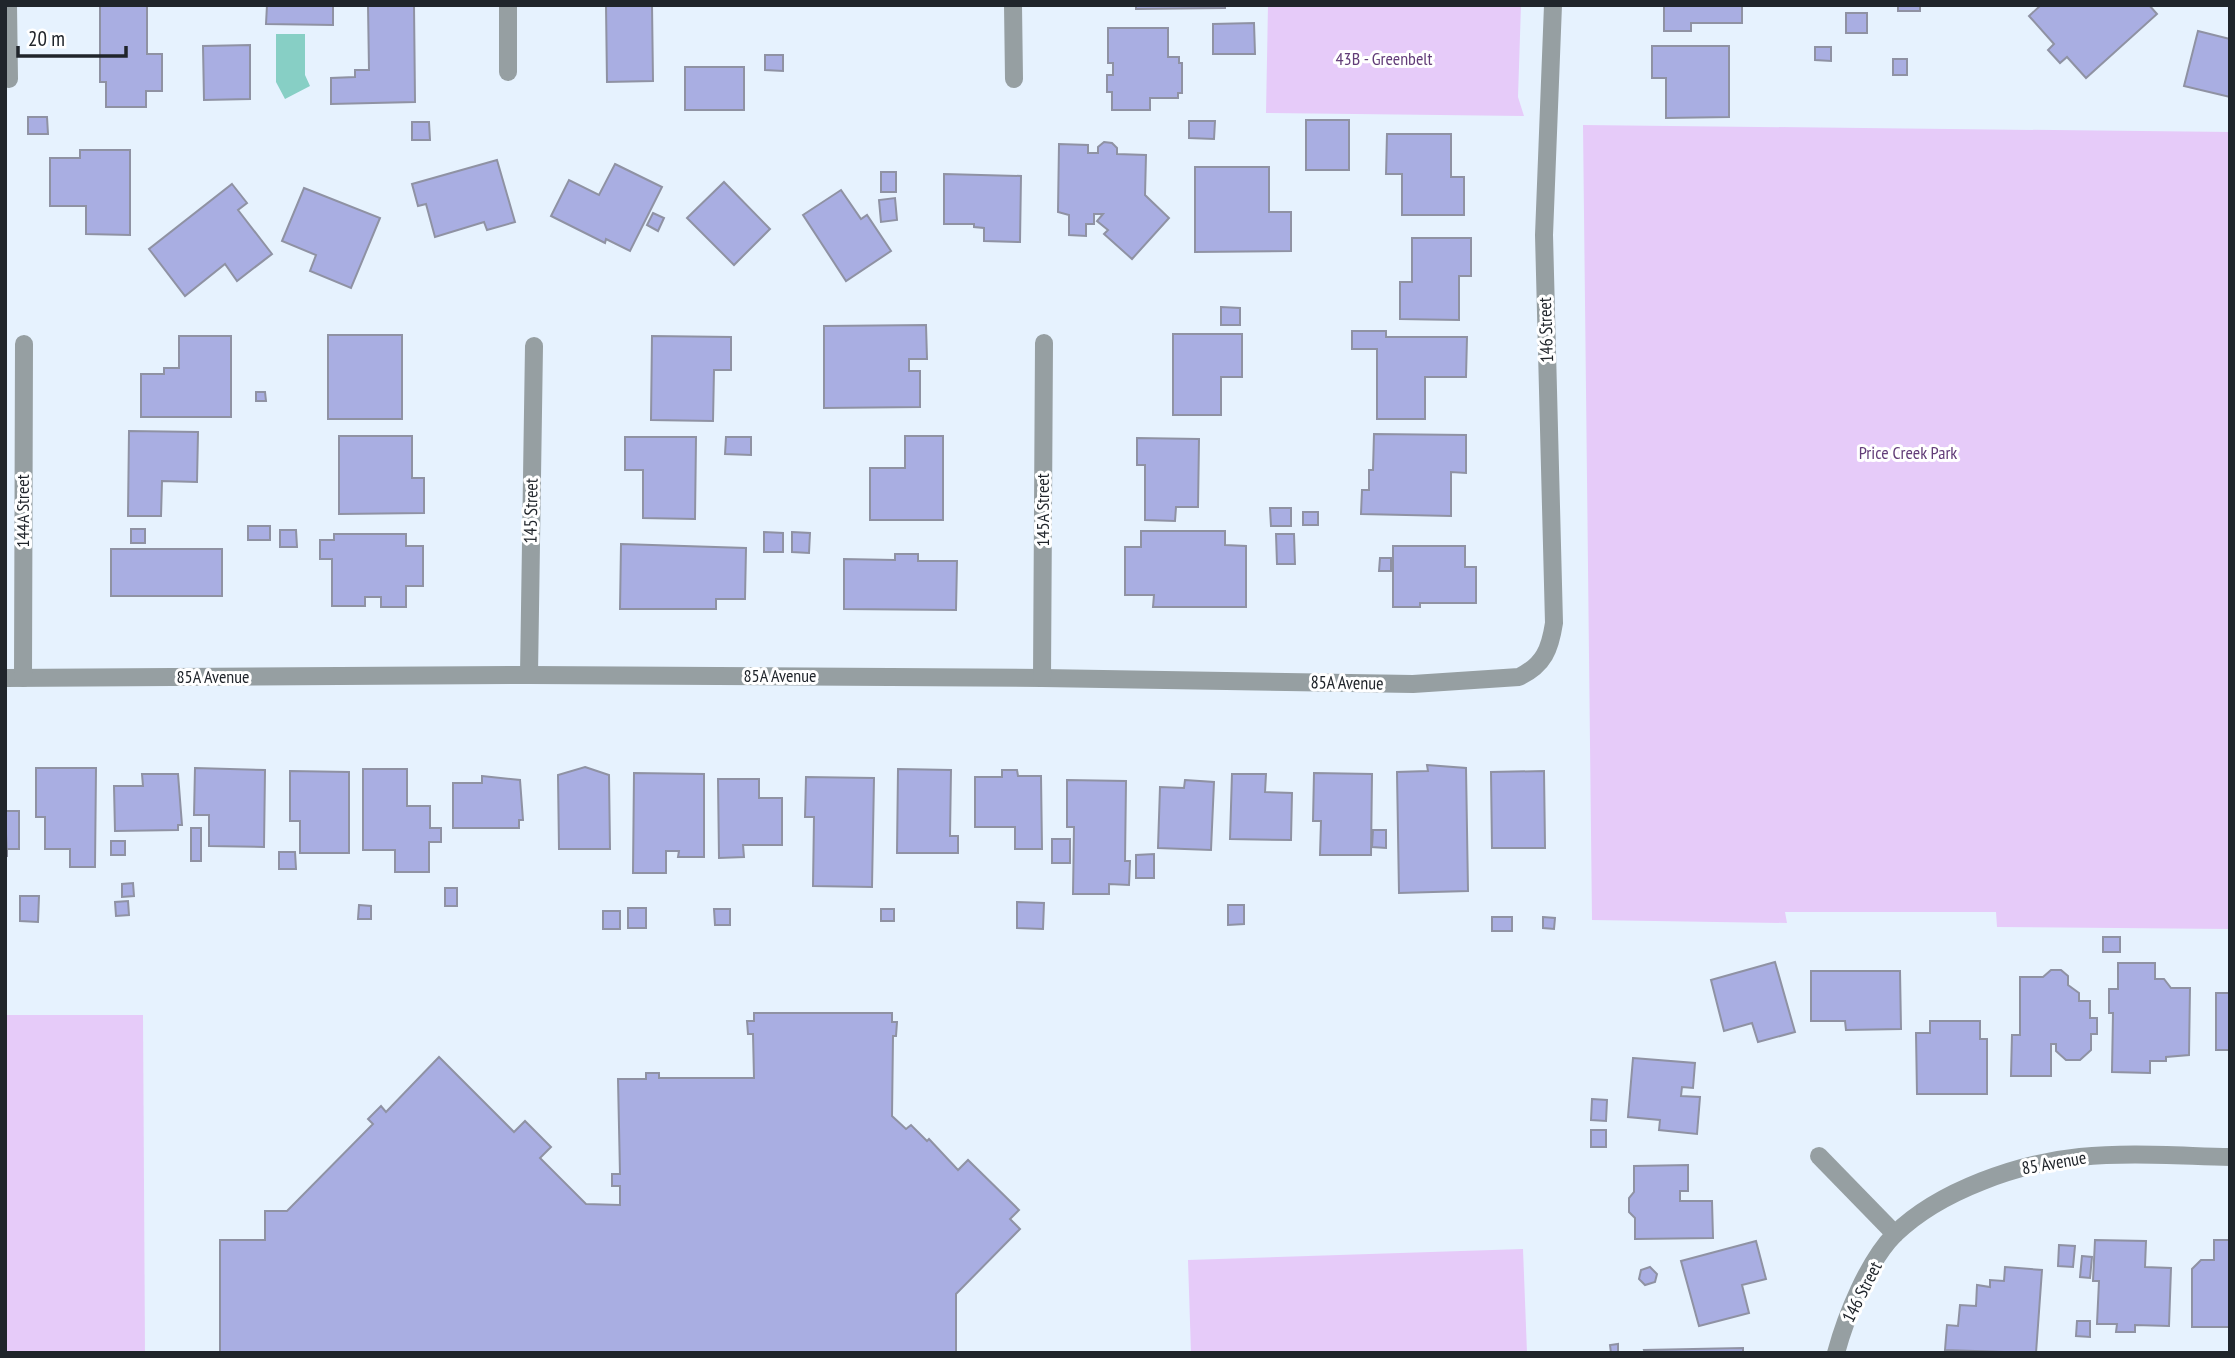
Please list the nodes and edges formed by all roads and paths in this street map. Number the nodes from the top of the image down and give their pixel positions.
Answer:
1 (8, 5) edge
2 (508, 5) edge
3 (1013, 5) edge
4 (1553, 5) edge
5 (508, 72) dead end
6 (9, 79) dead end
7 (1014, 79) dead end
8 (1044, 343) dead end
9 (24, 344) dead end
10 (534, 346) dead end
11 (1547, 655) joint
12 (529, 675) junction
13 (14, 678) edge
14 (1042, 678) junction
15 (1819, 1156) dead end
16 (2230, 1157) edge
17 (1895, 1234) junction
18 (1836, 1353) edge

1 - 6 street
2 - 5 street
3 - 7 street
4 - 11 street, 146 Street
8 - 14 street, 145A Street
9 - 13 street, 144A Street
10 - 12 street, 145 Street
11 - 14 street, 85A Avenue
12 - 13 street, 85A Avenue
12 - 14 street, 85A Avenue
15 - 17 street
16 - 17 street, 85 Avenue
17 - 18 street, 146 Street

